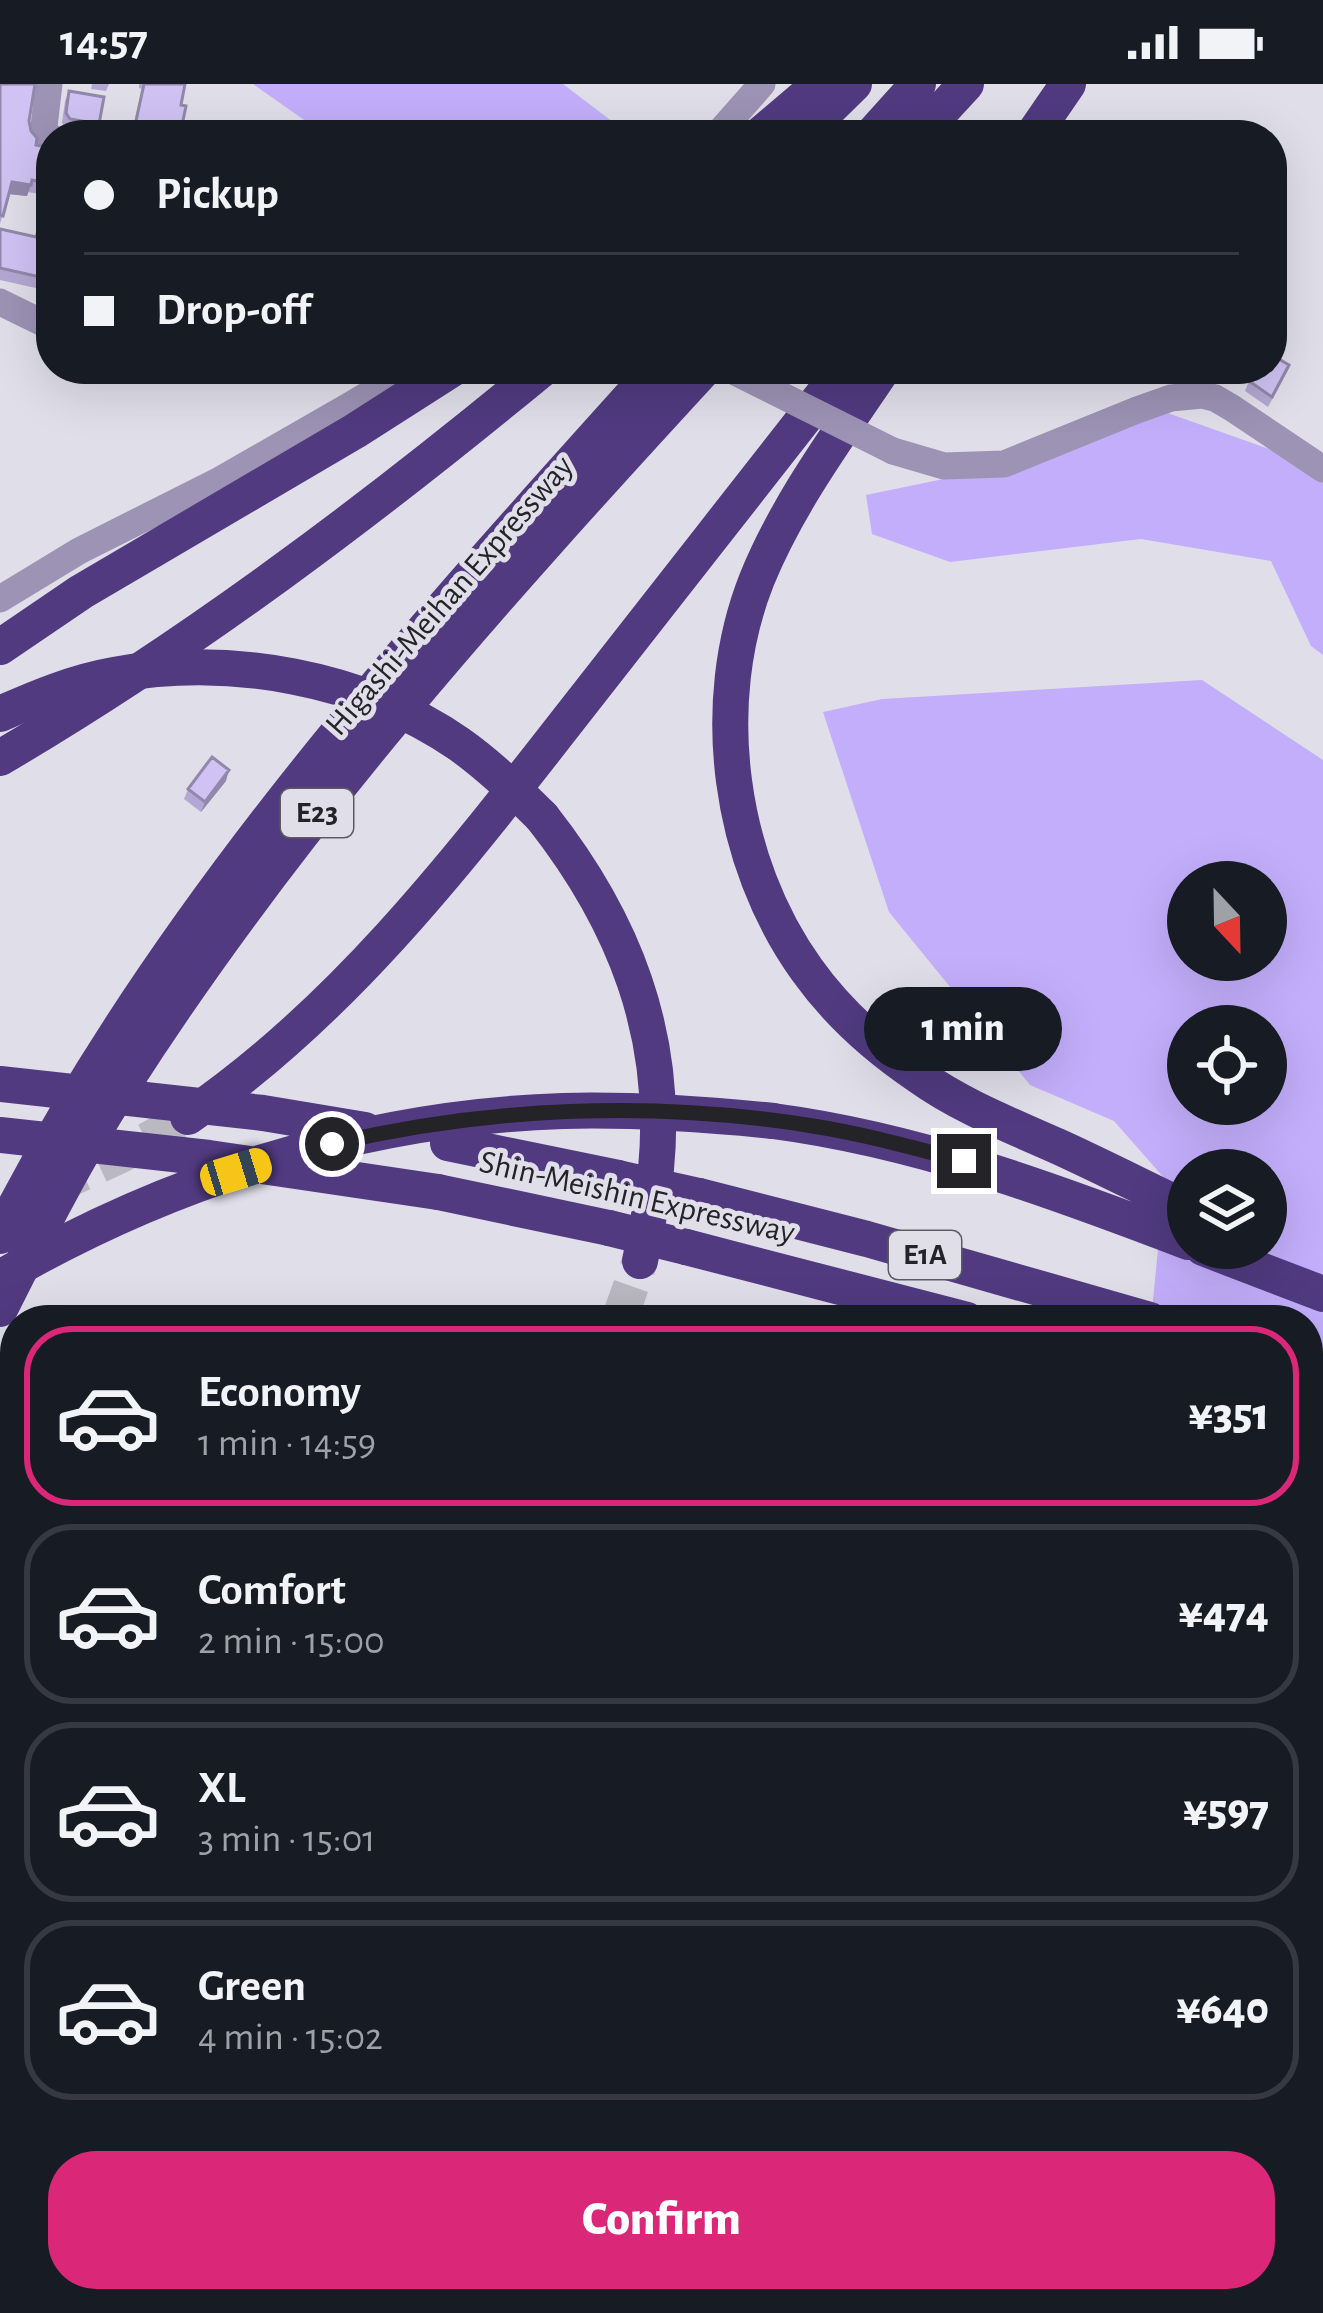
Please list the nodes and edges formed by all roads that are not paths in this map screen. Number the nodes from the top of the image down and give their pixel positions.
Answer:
1 (49, 84) edge
2 (762, 84) edge
3 (820, 84) edge
4 (854, 84) edge
5 (918, 84) edge
6 (966, 84) edge
7 (1068, 84) edge
8 (45, 120) edge
9 (730, 120) edge
10 (778, 120) edge
11 (817, 120) edge
12 (886, 120) edge
13 (933, 120) edge
14 (1043, 120) edge
15 (0, 302) edge
16 (36, 320) edge
17 (386, 384) edge
18 (429, 384) edge
19 (524, 384) edge
20 (643, 384) edge
21 (690, 384) edge
22 (759, 384) edge
23 (832, 384) edge
24 (874, 384) edge
25 (1323, 469) edge
26 (0, 599) edge
27 (0, 647) edge
28 (0, 714) edge
29 (0, 758) edge
30 (0, 1084) edge
31 (180, 1122) tunnel mouth
32 (0, 1135) edge
33 (1167, 1198) edge
34 (1167, 1234) edge
35 (0, 1236) edge
36 (1287, 1256) edge
37 (640, 1261) tunnel mouth
38 (1258, 1269) edge
39 (1323, 1273) edge
40 (0, 1278) edge
41 (1323, 1294) edge
42 (2, 1305) edge
43 (910, 1305) edge
44 (1098, 1305) edge

1 - 8 street
2 - 9 street
3 - 10 highway
4 - 11 highway
5 - 12 highway
6 - 13 highway
7 - 14 highway
15 - 16 street
17 - 26 street
18 - 27 highway
19 - 29 highway
20 - 35 highway, Higashi-Meihan Expressway / E23
21 - 42 highway, Higashi-Meihan Expressway / E23
22 - 25 street, bridge
23 - 31 highway
24 - 33 highway
28 - 37 highway, bridge
30 - 44 highway, Shin-Meishin Expressway / E1A, bridge
32 - 43 highway, Shin-Meishin Expressway / E1A, bridge
34 - 40 highway, bridge
36 - 39 highway
38 - 41 highway

